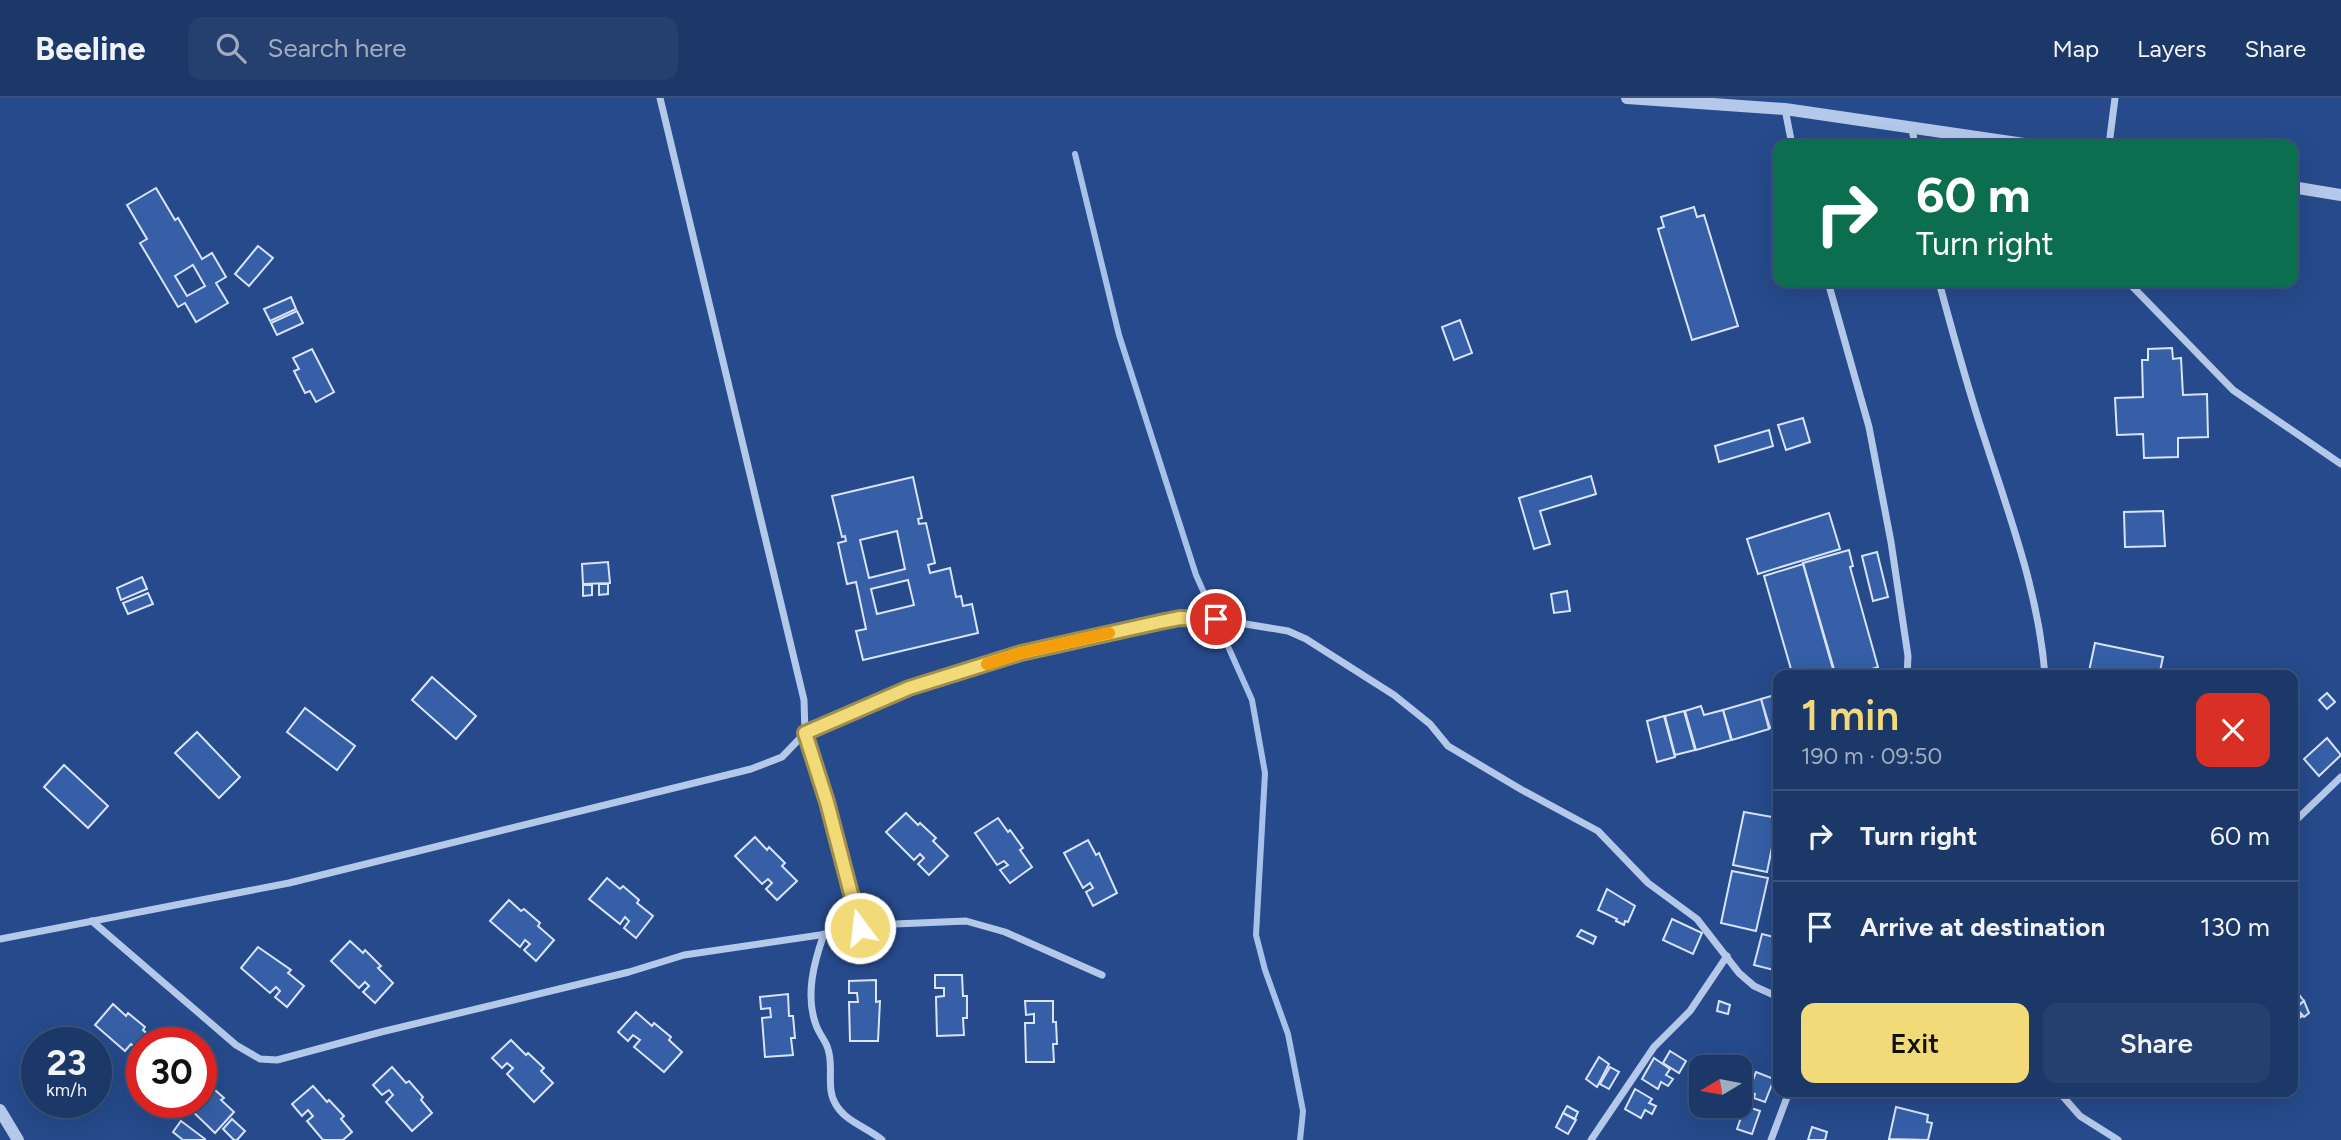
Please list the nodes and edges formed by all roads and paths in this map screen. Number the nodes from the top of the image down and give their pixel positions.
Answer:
1 (660, 98) edge
2 (1626, 98) edge
3 (2115, 98) edge
4 (1785, 109) junction
5 (1912, 129) junction
6 (1791, 140) edge
7 (1914, 140) edge
8 (1981, 140) edge
9 (2110, 140) edge
10 (2298, 188) edge
11 (2341, 195) edge
12 (1829, 287) edge
13 (1940, 287) edge
14 (2133, 287) edge
15 (2341, 464) edge
16 (1907, 670) edge
17 (2045, 670) edge
18 (805, 733) junction
19 (2341, 777) edge
20 (2298, 818) edge
21 (92, 921) junction
22 (860, 928) junction
23 (824, 934) junction
24 (0, 939) edge
25 (1727, 956) junction
26 (1102, 975) dead end
27 (1773, 995) edge
28 (1787, 1097) edge
29 (2064, 1097) edge
30 (0, 1110) edge
31 (18, 1140) edge
32 (882, 1140) edge
33 (1591, 1140) edge
34 (1771, 1140) edge
35 (2118, 1140) edge

1 - 18 street
2 - 4 street
3 - 9 street
4 - 5 street
4 - 6 street
5 - 7 street
5 - 8 street
10 - 11 street
12 - 16 street
13 - 17 street
14 - 15 street
18 - 21 street
18 - 22 street
18 - 25 street
19 - 20 street
21 - 23 street
21 - 24 street
22 - 23 street
22 - 26 street
23 - 32 street
25 - 27 street
25 - 33 street
28 - 34 street
29 - 35 street
30 - 31 street

